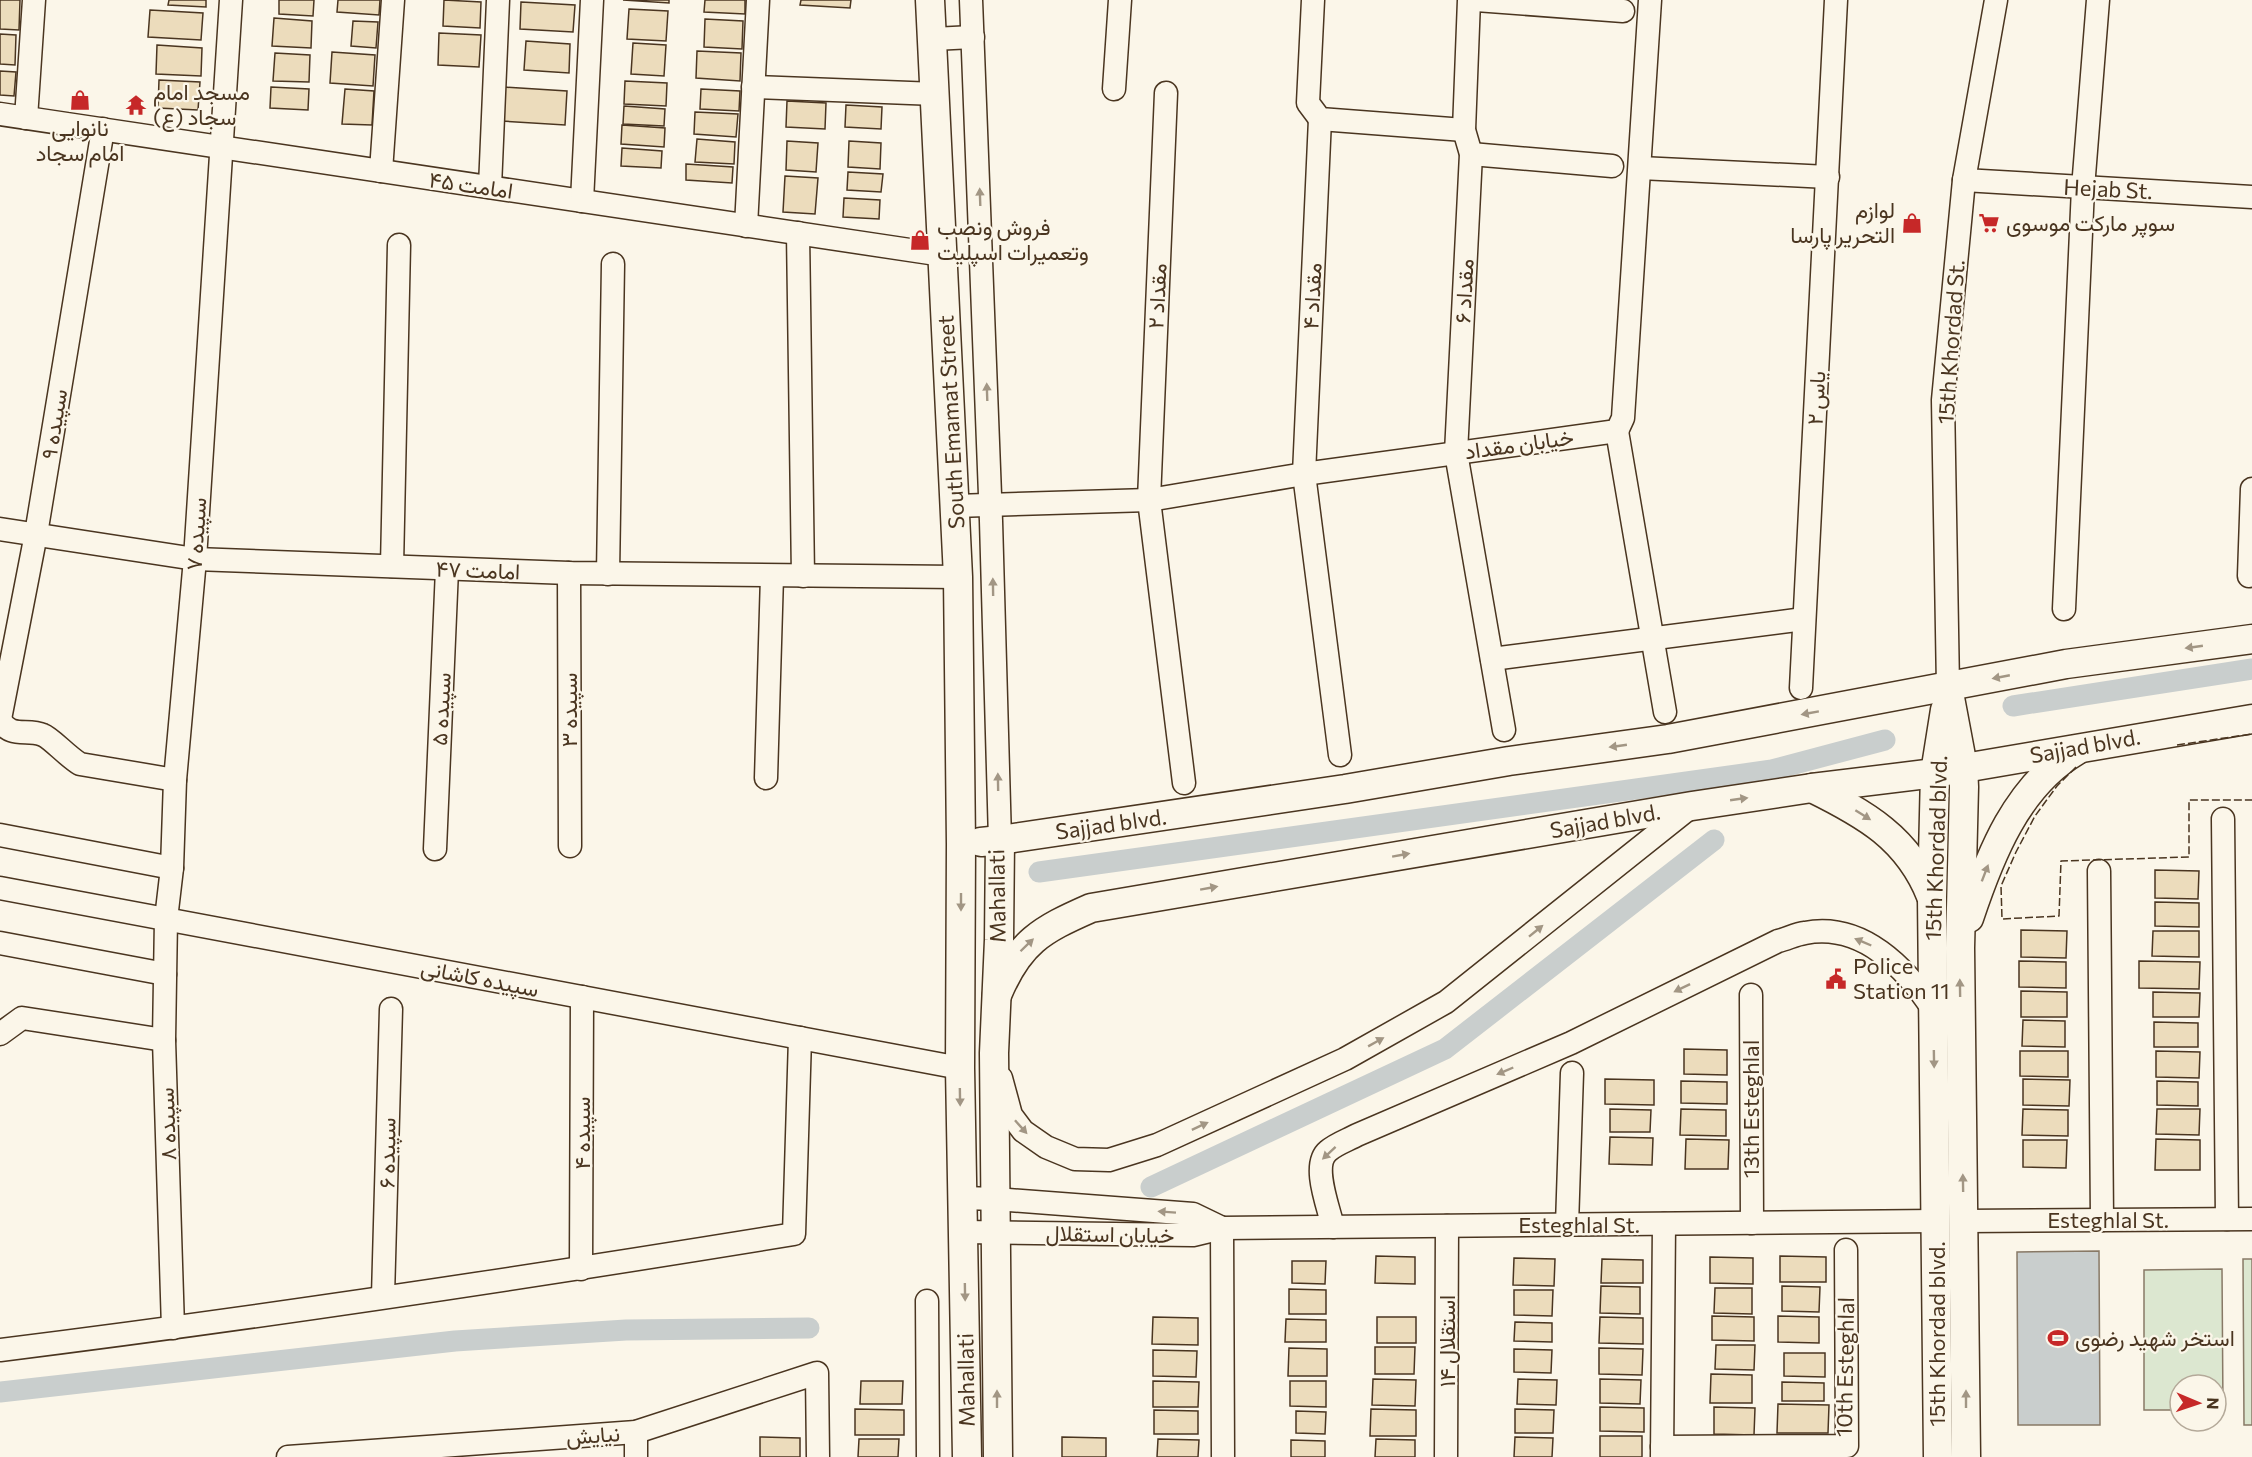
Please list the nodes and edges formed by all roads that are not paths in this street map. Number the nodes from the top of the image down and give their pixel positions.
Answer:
1 (34, 0) edge
2 (231, 0) edge
3 (393, 0) edge
4 (498, 0) edge
5 (758, 0) edge
6 (930, 0) edge
7 (971, 0) edge
8 (1120, 0) edge
9 (1313, 0) edge
10 (1469, 0) edge
11 (1476, 0) edge
12 (1650, 0) edge
13 (1836, 0) edge
14 (1996, 0) edge
15 (2098, 0) edge
16 (592, 4) edge
17 (1623, 11) dead end
18 (973, 37) junction
19 (933, 39) junction
20 (753, 87) junction
21 (1114, 89) dead end
22 (1166, 93) dead end
23 (936, 94) junction
24 (1314, 111) junction
25 (0, 114) edge
26 (26, 118) junction
27 (103, 129) junction
28 (1464, 130) junction
29 (221, 147) junction
30 (1471, 154) junction
31 (1612, 166) dead end
32 (1640, 168) junction
33 (381, 171) junction
34 (1828, 177) junction
35 (1964, 180) junction
36 (490, 188) junction
37 (2083, 188) junction
38 (2252, 197) edge
39 (582, 201) junction
40 (746, 226) junction
41 (798, 233) junction
42 (399, 245) dead end
43 (943, 255) junction
44 (613, 264) dead end
45 (1617, 430) junction
46 (1456, 453) junction
47 (1304, 474) junction
48 (2252, 489) edge
49 (1149, 500) junction
50 (991, 503) junction
51 (955, 506) junction
52 (0, 529) edge
53 (36, 534) junction
54 (195, 559) junction
55 (392, 566) junction
56 (447, 569) junction
57 (569, 573) junction
58 (608, 574) junction
59 (772, 576) junction
60 (803, 576) junction
61 (2249, 576) dead end
62 (958, 577) junction
63 (2064, 609) dead end
64 (1804, 619) junction
65 (1654, 638) junction
66 (2252, 639) edge
67 (1492, 659) junction
68 (1948, 687) junction
69 (1801, 688) dead end
70 (1665, 712) dead end
71 (2252, 718) edge
72 (0, 720) edge
73 (1504, 730) dead end
74 (2085, 746) junction
75 (1340, 755) dead end
76 (1963, 767) junction
77 (1935, 773) junction
78 (766, 778) dead end
79 (175, 780) junction
80 (1184, 783) dead end
81 (1812, 788) junction
82 (1692, 806) junction
83 (2223, 819) dead end
84 (0, 834) edge
85 (1000, 840) junction
86 (961, 844) junction
87 (570, 846) dead end
88 (435, 849) dead end
89 (172, 868) junction
90 (2099, 871) dead end
91 (0, 888) edge
92 (1932, 897) junction
93 (166, 920) junction
94 (0, 943) edge
95 (1960, 948) junction
96 (165, 974) junction
97 (997, 995) junction
98 (1751, 995) dead end
99 (582, 997) junction
100 (391, 1009) dead end
101 (1934, 1011) junction
102 (0, 1034) edge
103 (800, 1038) junction
104 (164, 1040) junction
105 (994, 1053) junction
106 (960, 1068) junction
107 (1572, 1072) dead end
108 (963, 1198) junction
109 (996, 1199) junction
110 (2227, 1219) junction
111 (2252, 1219) edge
112 (2102, 1220) junction
113 (1950, 1221) junction
114 (1752, 1223) junction
115 (1664, 1224) junction
116 (1567, 1225) junction
117 (1447, 1226) junction
118 (1334, 1227) junction
119 (1222, 1228) junction
120 (964, 1232) junction
121 (997, 1232) junction
122 (1846, 1250) dead end
123 (581, 1269) junction
124 (383, 1296) junction
125 (927, 1300) dead end
126 (173, 1328) junction
127 (0, 1350) edge
128 (636, 1432) junction
129 (454, 1451) edge
130 (1662, 1452) edge
131 (356, 1454) edge
132 (1223, 1455) edge
133 (288, 1457) edge
134 (636, 1457) edge
135 (818, 1457) edge
136 (928, 1457) edge
137 (967, 1457) edge
138 (998, 1457) edge
139 (1446, 1457) edge
140 (1938, 1457) edge
141 (1966, 1457) edge

1 - 26 street
2 - 29 street, سپیده ۷
3 - 33 street
4 - 36 street
5 - 20 street
6 - 19 main road, South Emamat Street
7 - 18 street
8 - 21 street
9 - 24 street, مقداد ۴
10 - 28 street, مقداد ۶
11 - 17 street
12 - 32 street
13 - 34 street, یاس ۲
14 - 35 street, 15th Khordad St.
15 - 37 street
16 - 39 street
18 - 19 street
50 -> 18 street
19 - 23 main road, South Emamat Street
20 - 23 street
20 - 40 street
22 - 49 street, مقداد ۲
23 - 43 main road, South Emamat Street
24 - 28 street
24 - 47 street, مقداد ۴
25 - 26 street, امامت ۴۵
26 - 27 street, امامت ۴۵
27 - 29 street, امامت ۴۵
27 - 53 street, سپیده ۹
28 - 30 street, مقداد ۶
29 - 33 street, امامت ۴۵
29 - 54 street, سپیده ۷
30 - 31 street
30 - 46 street, مقداد ۶
32 - 34 street
32 - 45 street
33 - 36 street, امامت ۴۵
34 - 64 street, یاس ۲
35 - 37 street, Hejab St.
35 - 68 street, 15th Khordad St.
36 - 39 street, امامت ۴۵
37 - 38 street, Hejab St.
37 - 63 street
39 - 40 street, امامت ۴۵
40 - 41 street, امامت ۴۵
41 - 43 street, امامت ۴۵
41 - 60 street
42 - 55 street
43 - 51 main road, South Emamat Street
44 - 58 street
45 - 46 street, خیابان مقداد
45 - 65 street
46 - 47 street, خیابان مقداد
46 - 67 street, مقداد ۶
47 - 49 street, خیابان مقداد
47 - 75 street, مقداد ۴
48 - 61 street
49 - 50 street, خیابان مقداد
49 - 80 street, مقداد ۲
50 - 51 street, خیابان مقداد
85 -> 50 street
51 - 62 main road, South Emamat Street
52 - 53 street, امامت ۴۷
53 - 54 street, امامت ۴۷
53 - 72 street, سپیده ۹
54 - 55 street, امامت ۴۷
54 - 79 street, سپیده ۷
55 - 56 street, امامت ۴۷
56 - 57 street, امامت ۴۷
56 - 88 street, سپیده ۵
57 - 58 street, امامت ۴۷
57 - 87 street, سپیده ۳
58 - 59 street, امامت ۴۷
59 - 60 street, امامت ۴۷
59 - 78 street
60 - 62 street, امامت ۴۷
62 - 86 main road, South Emamat Street
64 - 65 street
64 - 69 street, یاس ۲
65 - 67 street
65 - 70 street
66 -> 68 main road, Sajjad blvd.
67 - 73 street, مقداد ۶
68 - 76 main road, 15th Khordad blvd.
68 - 77 main road, 15th Khordad blvd.
68 -> 85 main road, Sajjad blvd.
71 - 74 main road, Sajjad blvd.
72 - 79 street
74 - 76 main road, Sajjad blvd.
95 -> 74 main road
76 - 77 main road, Sajjad blvd.
76 - 95 main road, 15th Khordad blvd.
77 - 81 main road, Sajjad blvd.
77 - 92 main road, 15th Khordad blvd.
79 - 89 street, سپیده ۷
82 -> 81 main road, Sajjad blvd.
81 -> 92 main road
97 -> 82 main road, Sajjad blvd.
105 -> 82 street
83 - 110 street
84 - 89 street
85 - 86 main road, Mahallati
85 - 97 main road, Mahallati
86 -> 106 main road, Mahallati
89 - 93 street, سپیده ۷
90 - 112 street
91 - 93 street, سپیده کاشانی
92 - 101 main road, 15th Khordad blvd.
93 - 96 street, سپیده ۸
93 - 99 street, سپیده کاشانی
94 - 96 street
113 -> 95 main road, 15th Khordad blvd.
96 - 104 street, سپیده ۸
97 - 105 main road, Mahallati
98 - 114 street, 13th Esteghlal
99 - 103 street, سپیده کاشانی
99 - 123 street, سپیده ۴
100 - 124 street, سپیده ۶
101 -> 113 main road, 15th Khordad blvd.
101 -> 118 street
102 - 104 street
103 - 106 street, سپیده کاشانی
103 - 123 street
104 - 126 street, سپیده ۸
105 - 109 main road, Mahallati
106 -> 108 main road, Mahallati
107 - 116 street
108 - 109 street
108 - 120 main road, Mahallati
119 -> 109 street
109 - 121 main road, Mahallati
110 - 111 street, Esteghlal St.
110 - 112 street, Esteghlal St.
112 - 113 street, Esteghlal St.
113 - 114 street, Esteghlal St.
113 - 140 main road, 15th Khordad blvd.
141 -> 113 main road, 15th Khordad blvd.
114 - 115 street, Esteghlal St.
115 - 116 street, Esteghlal St.
115 - 130 street
116 - 117 street, Esteghlal St.
117 - 118 street, Esteghlal St.
117 - 139 street, استقلال ۱۴
118 - 119 street, Esteghlal St.
119 - 121 street, خیابان استقلال
119 - 132 street
120 - 121 street, خیابان استقلال
120 -> 137 main road, Mahallati
138 -> 121 main road, Mahallati
122 - 130 street, 10th Esteghlal
123 - 124 street
124 - 126 street
125 - 136 street
126 - 127 street
128 - 129 street, نیایش
128 - 134 street
128 - 135 street, نیایش
129 - 131 street, نیایش
131 - 133 street, نیایش

